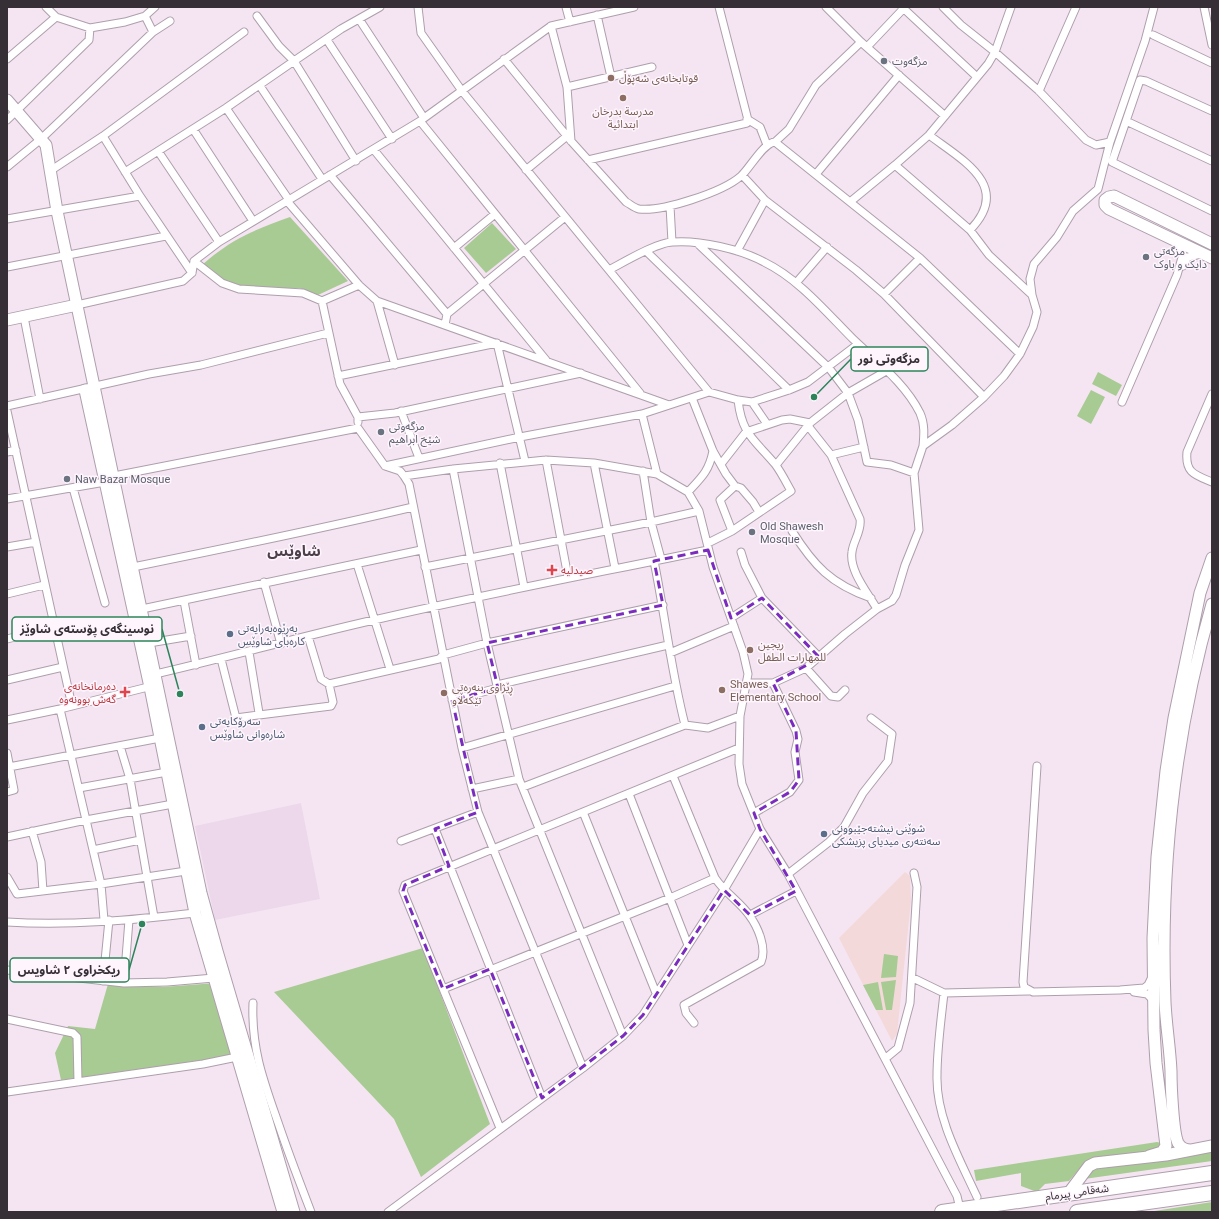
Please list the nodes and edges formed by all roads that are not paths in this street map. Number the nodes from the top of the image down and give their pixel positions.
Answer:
1 (46, 7) edge
2 (155, 7) edge
3 (380, 7) edge
4 (418, 7) edge
5 (566, 7) edge
6 (634, 7) edge
7 (719, 7) edge
8 (826, 7) edge
9 (942, 7) edge
10 (1011, 7) edge
11 (1076, 7) edge
12 (1154, 7) edge
13 (1204, 7) edge
14 (904, 8) edge
15 (597, 15) junction
16 (56, 16) junction
17 (145, 16) junction
18 (257, 16) dead end
19 (359, 19) junction
20 (170, 21) dead end
21 (570, 22) junction
22 (551, 26) junction
23 (90, 28) junction
24 (153, 32) junction
25 (244, 32) dead end
26 (1153, 35) dead end
27 (327, 40) junction
28 (861, 42) junction
29 (1212, 45) edge
30 (867, 47) junction
31 (995, 52) junction
32 (7, 59) edge
33 (504, 59) junction
34 (294, 61) junction
35 (1212, 63) edge
36 (652, 67) dead end
37 (899, 75) junction
38 (611, 77) junction
39 (978, 77) junction
40 (260, 86) junction
41 (567, 87) junction
42 (1039, 90) junction
43 (462, 91) junction
44 (7, 100) edge
45 (226, 108) junction
46 (17, 110) junction
47 (1212, 111) edge
48 (945, 116) junction
49 (747, 119) junction
50 (7, 120) edge
51 (422, 120) junction
52 (1126, 121) junction
53 (193, 129) junction
54 (929, 135) junction
55 (103, 136) junction
56 (41, 138) junction
57 (392, 139) junction
58 (569, 139) junction
59 (775, 142) junction
60 (1110, 142) junction
61 (767, 145) junction
62 (374, 150) junction
63 (158, 151) junction
64 (588, 160) junction
65 (356, 161) junction
66 (1212, 161) edge
67 (895, 165) junction
68 (7, 167) edge
69 (526, 170) junction
70 (50, 171) junction
71 (125, 172) junction
72 (816, 174) junction
73 (330, 175) junction
74 (742, 175) junction
75 (322, 179) junction
76 (140, 196) junction
77 (288, 200) junction
78 (765, 200) junction
79 (850, 202) junction
80 (670, 206) junction
81 (1212, 210) edge
82 (57, 211) junction
83 (495, 214) junction
84 (565, 217) junction
85 (7, 219) edge
86 (253, 221) junction
87 (970, 230) junction
88 (166, 236) junction
89 (1174, 240) junction
90 (219, 242) junction
91 (672, 242) junction
92 (697, 243) junction
93 (1212, 244) edge
94 (827, 247) junction
95 (454, 248) junction
96 (524, 250) junction
97 (646, 251) junction
98 (737, 251) junction
99 (1208, 256) edge
100 (67, 257) junction
101 (920, 258) junction
102 (194, 261) junction
103 (7, 268) edge
104 (609, 270) junction
105 (192, 273) junction
106 (1177, 275) junction
107 (796, 283) junction
108 (484, 284) junction
109 (359, 285) junction
110 (884, 294) junction
111 (1032, 295) junction
112 (322, 301) junction
113 (377, 301) junction
114 (77, 305) junction
115 (447, 314) junction
116 (24, 317) junction
117 (7, 320) edge
118 (445, 325) junction
119 (328, 333) junction
120 (497, 343) junction
121 (858, 344) junction
122 (1020, 354) junction
123 (546, 360) junction
124 (395, 365) junction
125 (829, 368) junction
126 (888, 370) junction
127 (583, 373) junction
128 (338, 376) junction
129 (89, 389) junction
130 (508, 389) junction
131 (789, 390) junction
132 (709, 392) junction
133 (640, 393) junction
134 (848, 393) junction
135 (1212, 394) edge
136 (984, 397) junction
137 (692, 398) junction
138 (40, 399) junction
139 (738, 400) junction
140 (752, 402) junction
141 (1122, 402) dead end
142 (669, 404) junction
143 (7, 406) edge
144 (7, 411) edge
145 (401, 411) junction
146 (642, 414) junction
147 (358, 417) junction
148 (767, 424) junction
149 (809, 425) junction
150 (358, 428) junction
151 (746, 432) junction
152 (520, 437) junction
153 (923, 446) junction
154 (864, 447) junction
155 (16, 450) junction
156 (713, 451) junction
157 (7, 452) edge
158 (831, 455) junction
159 (419, 458) junction
160 (546, 460) junction
161 (525, 461) junction
162 (594, 462) junction
163 (500, 463) junction
164 (721, 464) junction
165 (776, 465) junction
166 (385, 466) junction
167 (453, 469) junction
168 (643, 471) junction
169 (914, 473) junction
170 (657, 474) junction
171 (404, 476) junction
172 (109, 479) junction
173 (1212, 482) edge
174 (735, 486) junction
175 (73, 488) junction
176 (688, 492) junction
177 (26, 495) junction
178 (7, 499) edge
179 (413, 507) junction
180 (699, 510) junction
181 (759, 512) junction
182 (652, 522) junction
183 (607, 530) junction
184 (732, 531) junction
185 (792, 531) dead end
186 (562, 539) junction
187 (36, 542) junction
188 (708, 546) junction
189 (7, 547) edge
190 (516, 549) junction
191 (421, 550) junction
192 (741, 552) dead end
193 (471, 559) junction
194 (657, 560) junction
195 (1211, 561) edge
196 (357, 564) junction
197 (133, 567) junction
198 (425, 567) junction
199 (615, 568) junction
200 (568, 577) junction
201 (264, 582) junction
202 (44, 585) junction
203 (524, 587) junction
204 (1212, 590) edge
205 (7, 594) edge
206 (478, 598) junction
207 (762, 598) junction
208 (871, 598) junction
209 (184, 601) junction
210 (105, 603) dead end
211 (1212, 604) edge
212 (663, 605) junction
213 (432, 608) junction
214 (142, 609) junction
215 (878, 609) junction
216 (1196, 613) junction
217 (731, 618) junction
218 (1208, 618) junction
219 (374, 620) junction
220 (734, 626) junction
221 (55, 627) junction
222 (191, 636) junction
223 (308, 636) junction
224 (7, 639) edge
225 (149, 643) junction
226 (487, 643) junction
227 (280, 644) junction
228 (668, 645) junction
229 (250, 652) junction
230 (670, 653) junction
231 (443, 655) junction
232 (820, 658) junction
233 (221, 659) junction
234 (196, 665) junction
235 (63, 667) junction
236 (806, 668) junction
237 (390, 669) junction
238 (7, 680) edge
239 (153, 680) junction
240 (747, 683) junction
241 (329, 684) junction
242 (773, 684) junction
243 (675, 686) junction
244 (498, 687) junction
245 (845, 690) dead end
246 (452, 700) junction
247 (72, 706) junction
248 (60, 709) junction
249 (259, 715) junction
250 (740, 716) junction
251 (871, 718) dead end
252 (7, 720) edge
253 (685, 725) junction
254 (508, 735) junction
255 (160, 738) junction
256 (120, 746) junction
257 (462, 748) junction
258 (739, 748) junction
259 (7, 753) edge
260 (70, 755) junction
261 (1037, 766) dead end
262 (9, 767) junction
263 (167, 772) junction
264 (673, 776) junction
265 (519, 778) junction
266 (130, 779) junction
267 (523, 787) junction
268 (79, 788) junction
269 (472, 789) junction
270 (7, 792) edge
271 (629, 794) junction
272 (173, 804) junction
273 (136, 811) junction
274 (478, 812) junction
275 (583, 812) junction
276 (754, 813) junction
277 (86, 820) junction
278 (435, 829) junction
279 (760, 829) junction
280 (539, 830) junction
281 (32, 831) junction
282 (7, 837) edge
283 (140, 840) junction
284 (401, 841) dead end
285 (494, 848) junction
286 (93, 850) junction
287 (449, 866) junction
288 (186, 871) junction
289 (914, 873) dead end
290 (788, 874) junction
291 (7, 877) edge
292 (148, 877) junction
293 (715, 878) junction
294 (101, 884) junction
295 (724, 890) junction
296 (43, 891) junction
297 (796, 891) junction
298 (670, 898) junction
299 (195, 913) junction
300 (624, 915) junction
301 (750, 915) junction
302 (154, 917) junction
303 (107, 920) junction
304 (129, 920) junction
305 (7, 922) edge
306 (580, 934) junction
307 (688, 946) junction
308 (534, 951) junction
309 (212, 953) junction
310 (490, 969) junction
311 (7, 970) edge
312 (1153, 976) junction
313 (214, 978) junction
314 (913, 978) junction
315 (103, 981) junction
316 (124, 983) junction
317 (443, 989) junction
318 (1120, 990) junction
319 (1029, 991) junction
320 (656, 993) junction
321 (944, 993) junction
322 (1154, 1002) junction
323 (253, 1003) dead end
324 (7, 1018) edge
325 (1154, 1020) junction
326 (1167, 1021) junction
327 (694, 1023) dead end
328 (623, 1036) junction
329 (237, 1057) junction
330 (886, 1058) junction
331 (1170, 1061) junction
332 (583, 1068) junction
333 (1158, 1076) junction
334 (78, 1082) junction
335 (7, 1092) edge
336 (542, 1098) junction
337 (500, 1128) junction
338 (1212, 1146) edge
339 (1191, 1150) junction
340 (1149, 1156) junction
341 (1212, 1173) edge
342 (1212, 1193) edge
343 (1068, 1194) junction
344 (977, 1197) dead end
345 (960, 1209) junction
346 (283, 1212) edge
347 (294, 1212) edge
348 (311, 1212) edge
349 (388, 1212) edge
350 (942, 1212) edge
351 (1077, 1212) edge

1 - 16 street
2 - 17 street
3 - 19 street
4 - 43 street
5 - 21 street
6 - 15 street
7 - 49 street
8 - 28 street
9 - 31 street
10 - 31 street
11 - 42 street
12 - 60 street
13 - 29 street
14 - 30 street
14 - 39 street
15 - 21 street
15 - 38 street
16 - 23 street
16 - 32 street
17 - 23 street
17 - 24 street
18 - 34 street
19 - 27 street
19 - 51 street
20 - 24 street
21 - 22 street
22 - 33 street
22 - 41 street
23 - 46 street
24 - 56 street
25 - 55 street
26 - 35 street
27 - 34 street
27 - 57 street
28 - 30 street
28 - 59 street
30 - 37 street
31 - 39 street
31 - 42 street
33 - 43 street
33 - 58 street
34 - 40 street
34 - 65 street
36 - 38 street
37 - 48 street
37 - 72 street
38 - 41 street
39 - 48 street
40 - 45 street
40 - 75 street
41 - 58 street
42 - 60 street
43 - 51 street
43 - 69 street
44 - 46 street
45 - 53 street
45 - 77 street
46 - 50 street
46 - 56 street
47 - 52 street
48 - 54 street
49 - 61 street
49 - 64 street
51 - 57 street
51 - 83 street
52 - 66 street
52 - 81 street
53 - 63 street
53 - 86 street
54 - 67 street
54 - 87 street
55 - 70 street
55 - 71 street
56 - 68 street
56 - 70 street
57 - 62 street
58 - 64 street
58 - 69 street
59 - 61 street
59 - 72 street
60 - 111 street
61 - 74 street
62 - 65 street
62 - 95 street
63 - 71 street
63 - 90 street
64 - 80 street
65 - 73 street
67 - 79 street
67 - 87 street
69 - 84 street
70 - 82 street
71 - 76 street
72 - 79 street
73 - 75 street
73 - 115 street
74 - 78 street
74 - 80 street
75 - 77 street
76 - 82 street
76 - 88 street
77 - 86 street
77 - 109 street
78 - 94 street
78 - 98 street
79 - 101 street
80 - 91 street
82 - 85 street
82 - 100 street
83 - 95 street
83 - 96 street
84 - 96 street
84 - 104 street
86 - 90 street
87 - 111 street
88 - 100 street
88 - 105 street
89 - 93 street
89 - 99 street
89 - 106 street
90 - 102 street
91 - 92 street
91 - 97 street
92 - 98 street
92 - 125 street
94 - 107 street
94 - 110 street
95 - 108 street
96 - 108 street
96 - 133 street
97 - 104 street
97 - 131 street
98 - 107 street
99 - 106 street
100 - 103 street
100 - 114 street
101 - 110 street
101 - 122 street
102 - 105 street
102 - 112 street
104 - 132 street
105 - 114 street
106 - 141 street
107 - 121 street
108 - 115 street
108 - 123 street
109 - 112 street
109 - 113 street
110 - 136 street
111 - 122 street
112 - 119 street
113 - 118 street
113 - 124 street
114 - 116 street
114 - 129 street
115 - 118 street
116 - 117 street
116 - 138 street
118 - 120 street
119 - 128 street
119 - 129 street
120 - 123 street
120 - 124 street
120 - 130 street
121 - 125 street
121 - 126 street
122 - 136 street
123 - 127 street
124 - 128 street
125 - 131 street
125 - 134 street
126 - 134 street
126 - 153 street
127 - 130 street
127 - 133 street
128 - 147 street
129 - 138 street
129 - 172 street
130 - 145 street
130 - 152 street
131 - 140 street
132 - 137 street
132 - 139 street
133 - 142 street
134 - 149 street
134 - 154 street
135 - 173 street
136 - 153 street
137 - 142 street
137 - 156 street
138 - 143 street
139 - 140 street
139 - 151 street
140 - 148 street
142 - 146 street
144 - 155 street
145 - 147 street
145 - 159 street
146 - 152 street
146 - 170 street
147 - 150 street
148 - 149 street
148 - 151 street
149 - 158 street
149 - 165 street
150 - 166 street
150 - 172 street
151 - 164 street
151 - 165 street
152 - 159 street
152 - 161 street
153 - 169 street
154 - 158 street
154 - 169 street
155 - 157 street
155 - 177 street
156 - 164 street
156 - 176 street
158 - 208 street
159 - 166 street
160 - 161 street
160 - 162 street
160 - 186 street
161 - 163 street
162 - 168 street
162 - 183 street
163 - 167 street
163 - 190 street
164 - 174 street
165 - 181 street
166 - 171 street
167 - 171 street
167 - 193 street
168 - 170 street
168 - 182 street
169 - 215 street
170 - 176 street
171 - 179 street
172 - 175 street
172 - 197 street
172 - 239 street
174 - 181 street
174 - 184 street
175 - 177 street
175 - 210 street
176 - 180 street
177 - 178 street
177 - 187 street
179 - 191 street
179 - 197 street
180 - 182 street
180 - 188 street
181 - 184 street
182 - 183 street
182 - 194 street
183 - 186 street
183 - 199 street
184 - 188 street
185 - 208 street
186 - 190 street
186 - 200 street
187 - 189 street
187 - 202 street
188 - 194 street
188 - 217 street
190 - 193 street
190 - 203 street
191 - 196 street
191 - 198 street
192 - 207 street
193 - 198 street
193 - 206 street
194 - 199 street
194 - 212 street
195 - 204 street
195 - 216 street
196 - 201 street
196 - 219 street
197 - 214 street
198 - 213 street
199 - 200 street
200 - 203 street
201 - 209 street
201 - 227 street
202 - 205 street
202 - 221 street
203 - 206 street
206 - 213 street
206 - 226 street
207 - 217 street
207 - 232 street
208 - 215 street
209 - 214 street
209 - 222 street
211 - 218 street
212 - 226 street
212 - 228 street
213 - 219 street
213 - 231 street
214 - 225 street
215 - 232 street
216 - 218 street
216 - 312 street
217 - 220 street
218 - 326 street
219 - 223 street
219 - 237 street
220 - 230 street
220 - 240 street
221 - 224 street
221 - 235 street
222 - 225 street
222 - 234 street
223 - 227 street
223 - 241 street
225 - 239 street
226 - 231 street
226 - 244 street
227 - 229 street
228 - 230 street
228 - 244 street
229 - 233 street
229 - 249 street
230 - 243 street
231 - 237 street
231 - 246 street
232 - 236 street
233 - 234 street
233 - 249 street
234 - 239 street
235 - 238 street
235 - 247 street
236 - 242 street
236 - 245 street
237 - 241 street
239 - 247 street
239 - 255 street
239 - 309 street
240 - 242 street
240 - 250 street
241 - 249 street
242 - 276 street
243 - 253 street
243 - 254 street
244 - 246 street
244 - 254 street
246 - 257 street
247 - 248 street
248 - 252 street
248 - 260 street
250 - 253 street
250 - 258 street
251 - 290 street
253 - 267 street
254 - 257 street
254 - 265 street
255 - 256 street
255 - 263 street
256 - 260 street
256 - 266 street
257 - 269 street
258 - 264 street
258 - 276 street
259 - 262 street
260 - 262 street
260 - 268 street
261 - 319 street
262 - 270 street
263 - 266 street
263 - 272 street
264 - 271 street
264 - 293 street
265 - 267 street
265 - 269 street
266 - 268 street
266 - 273 street
267 - 280 street
268 - 277 street
269 - 274 street
271 - 275 street
271 - 298 street
272 - 273 street
272 - 288 street
273 - 277 street
273 - 283 street
274 - 278 street
274 - 285 street
275 - 280 street
275 - 300 street
276 - 279 street
277 - 281 street
277 - 286 street
278 - 284 street
278 - 287 street
279 - 290 street
279 - 295 street
280 - 285 street
280 - 306 street
281 - 282 street
281 - 296 street
283 - 286 street
283 - 292 street
285 - 287 street
285 - 308 street
286 - 294 street
287 - 310 street
287 - 317 street
288 - 292 street
288 - 299 street
289 - 314 street
290 - 297 street
291 - 296 street
292 - 294 street
292 - 302 street
293 - 295 street
293 - 298 street
294 - 296 street
294 - 303 street
295 - 301 street
295 - 307 street
297 - 301 street
297 - 330 street
298 - 300 street
298 - 307 street
299 - 302 street
299 - 309 street
300 - 306 street
300 - 320 street
301 - 327 street
302 - 304 street
303 - 304 street
303 - 305 street
303 - 315 street
304 - 316 street
306 - 308 street
306 - 328 street
307 - 320 street
308 - 310 street
308 - 332 street
309 - 313 street
309 - 347 street
310 - 317 street
310 - 336 street
311 - 315 street
312 - 318 street
312 - 322 street
313 - 316 street
313 - 329 street
314 - 321 street
314 - 330 street
315 - 316 street
317 - 337 street
318 - 319 street
318 - 322 street
319 - 321 street
320 - 328 street
321 - 344 street
322 - 325 street
323 - 348 street
324 - 334 street
325 - 326 street
325 - 333 street
326 - 331 street
328 - 332 street
329 - 334 street
329 - 346 street
330 - 345 street
331 - 333 street
331 - 339 street
332 - 336 street
333 - 340 street
334 - 335 street
336 - 337 street
337 - 349 street
338 - 339 street
339 - 340 street
340 - 343 street
341 - 343 highway, شەقامی پیرمام
342 - 351 highway, شەقامی پیرمام
343 - 345 highway, شەقامی پیرمام
345 - 350 highway, شەقامی پیرمام

